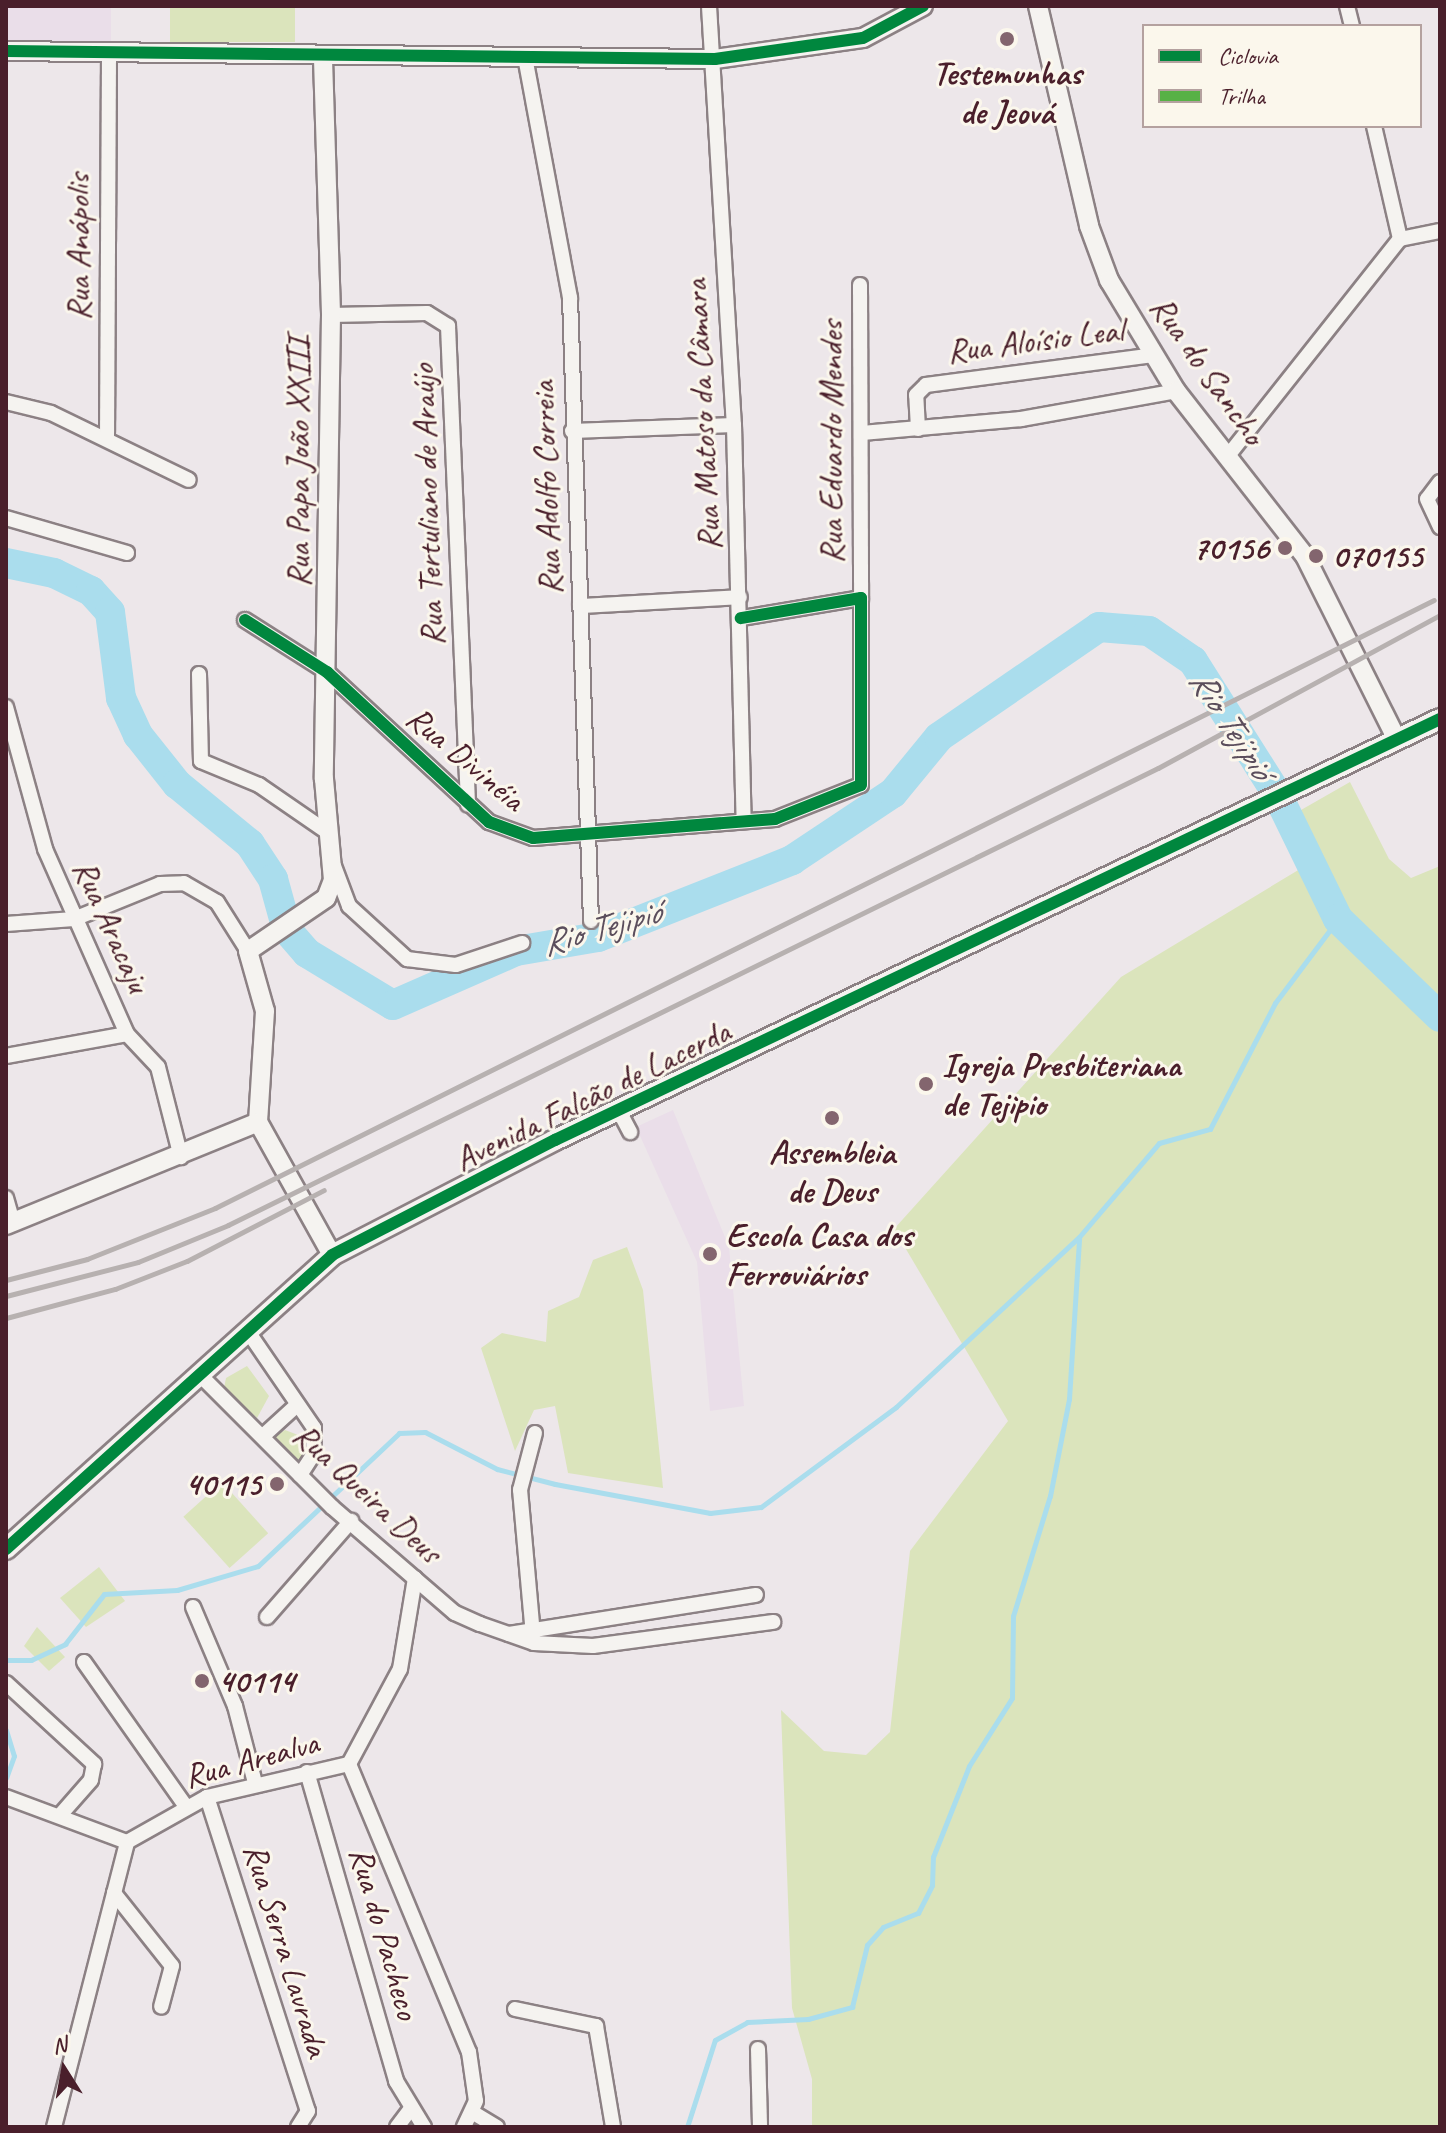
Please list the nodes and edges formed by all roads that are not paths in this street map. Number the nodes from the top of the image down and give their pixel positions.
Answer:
1 (709, 6) edge
2 (923, 6) edge
3 (1038, 6) edge
4 (6, 51) edge
5 (103, 51) junction
6 (525, 57) junction
7 (323, 59) junction
8 (715, 59) junction
9 (1374, 128) edge
10 (1440, 231) edge
11 (1400, 239) junction
12 (860, 285) dead end
13 (331, 315) junction
14 (1153, 355) junction
15 (1176, 391) junction
16 (6, 402) edge
17 (734, 425) junction
18 (918, 429) junction
19 (572, 431) junction
20 (862, 433) junction
21 (107, 439) junction
22 (1227, 457) junction
23 (189, 480) dead end
24 (1440, 482) edge
25 (6, 518) edge
26 (1440, 527) edge
27 (127, 553) dead end
28 (740, 597) junction
29 (861, 598) junction
30 (580, 606) junction
31 (741, 618) junction
32 (245, 620) dead end
33 (327, 672) junction
34 (199, 674) dead end
35 (6, 707) edge
36 (1440, 719) edge
37 (1397, 740) junction
38 (468, 805) junction
39 (744, 821) junction
40 (330, 834) junction
41 (590, 834) junction
42 (334, 866) junction
43 (74, 919) junction
44 (591, 921) dead end
45 (6, 924) edge
46 (522, 943) dead end
47 (248, 951) junction
48 (127, 1034) junction
49 (6, 1056) edge
50 (619, 1111) junction
51 (258, 1122) junction
52 (630, 1132) dead end
53 (181, 1157) junction
54 (6, 1198) edge
55 (10, 1224) edge
56 (332, 1255) junction
57 (249, 1333) junction
58 (200, 1375) junction
59 (297, 1405) junction
60 (535, 1433) dead end
61 (263, 1436) junction
62 (303, 1479) junction
63 (351, 1521) junction
64 (6, 1549) edge
65 (415, 1578) junction
66 (756, 1595) dead end
67 (193, 1607) dead end
68 (267, 1617) dead end
69 (773, 1622) dead end
70 (533, 1635) junction
71 (84, 1662) dead end
72 (6, 1683) edge
73 (349, 1764) junction
74 (307, 1772) junction
75 (255, 1783) junction
76 (6, 1797) edge
77 (207, 1797) junction
78 (185, 1805) junction
79 (61, 1814) junction
80 (127, 1842) junction
81 (114, 1893) junction
82 (161, 2007) dead end
83 (515, 2009) dead end
84 (758, 2049) dead end
85 (410, 2110) junction
86 (472, 2112) junction
87 (302, 2124) edge
88 (54, 2127) edge
89 (397, 2127) edge
90 (424, 2127) edge
91 (464, 2127) edge
92 (497, 2127) edge
93 (613, 2127) edge
94 (760, 2127) edge

1 - 8 street, Rua Matoso da Câmara
2 - 8 street
3 - 14 street, Rua do Sancho
4 - 5 street
5 - 7 street
5 - 21 street, Rua Anápolis
6 - 7 street
6 - 8 street
6 - 19 street, Rua Adolfo Correia
7 - 13 street, Rua Papa João XXIII
8 - 17 street, Rua Matoso da Câmara
9 - 11 street
10 - 11 street
11 - 22 street
12 - 20 street, Rua Eduardo Mendes
13 - 33 street, Rua Papa João XXIII
13 - 38 street, Rua Tertuliano de Araújo
14 - 15 street, Rua do Sancho
14 - 18 street, Rua Aloísio Leal
15 - 18 street
15 - 22 street, Rua do Sancho
16 - 21 street
17 - 19 street
17 - 28 street, Rua Matoso da Câmara
18 - 20 street
19 - 30 street, Rua Adolfo Correia
20 - 29 street, Rua Eduardo Mendes
21 - 23 street
22 - 37 street, Rua do Sancho
24 - 26 street
25 - 27 street
28 - 30 street
28 - 31 street, Rua Matoso da Câmara
29 - 31 street, Rua Eduardo Mendes
29 - 39 street, Rua Eduardo Mendes
30 - 41 street, Rua Adolfo Correia
31 - 39 street, Rua Matoso da Câmara
32 - 33 street, Rua Divinéia
33 - 38 street, Rua Divinéia
33 - 40 street, Rua Papa João XXIII
34 - 40 street
35 - 43 street, Rua Aracaju
36 - 37 main road, Avenida Falcão de Lacerda
37 - 50 main road, Avenida Falcão de Lacerda
38 - 41 street, Rua Divinéia
39 - 41 street, Rua Divinéia
40 - 42 street, Rua Papa João XXIII
41 - 44 street, Rua Adolfo Correia
42 - 46 street, Rua Papa João XXIII
42 - 47 street, Rua Papa João XXIII
43 - 45 street
43 - 47 street
43 - 48 street, Rua Aracaju
47 - 51 street
48 - 49 street
48 - 53 street, Rua Aracaju
50 - 52 street
50 - 56 main road, Avenida Falcão de Lacerda
51 - 53 street
51 - 56 street
53 - 55 street
54 - 55 street
56 - 57 main road, Avenida Falcão de Lacerda
57 - 58 main road, Avenida Falcão de Lacerda
57 - 59 street
58 - 61 street, Rua Queira Deus
58 - 64 main road, Avenida Falcão de Lacerda
59 - 61 street
59 - 62 street
60 - 70 street
61 - 62 street, Rua Queira Deus
62 - 63 street, Rua Queira Deus
63 - 65 street, Rua Queira Deus
63 - 68 street
65 - 70 street, Rua Queira Deus
65 - 73 street, Rua Arealva
66 - 70 street, Rua Queira Deus
67 - 75 street
69 - 70 street, Rua Queira Deus
71 - 78 street
72 - 79 street
73 - 74 street, Rua Arealva
73 - 86 street
74 - 75 street, Rua Arealva
74 - 85 street, Rua do Pacheco
75 - 77 street, Rua Arealva
76 - 79 street
77 - 78 street, Rua Arealva
77 - 87 street, Rua Serra Lavrada
78 - 80 street, Rua Arealva
79 - 80 street
80 - 81 street
81 - 82 street
81 - 88 street
83 - 93 street
84 - 94 street
85 - 89 street
85 - 90 street
86 - 91 street
86 - 92 street

